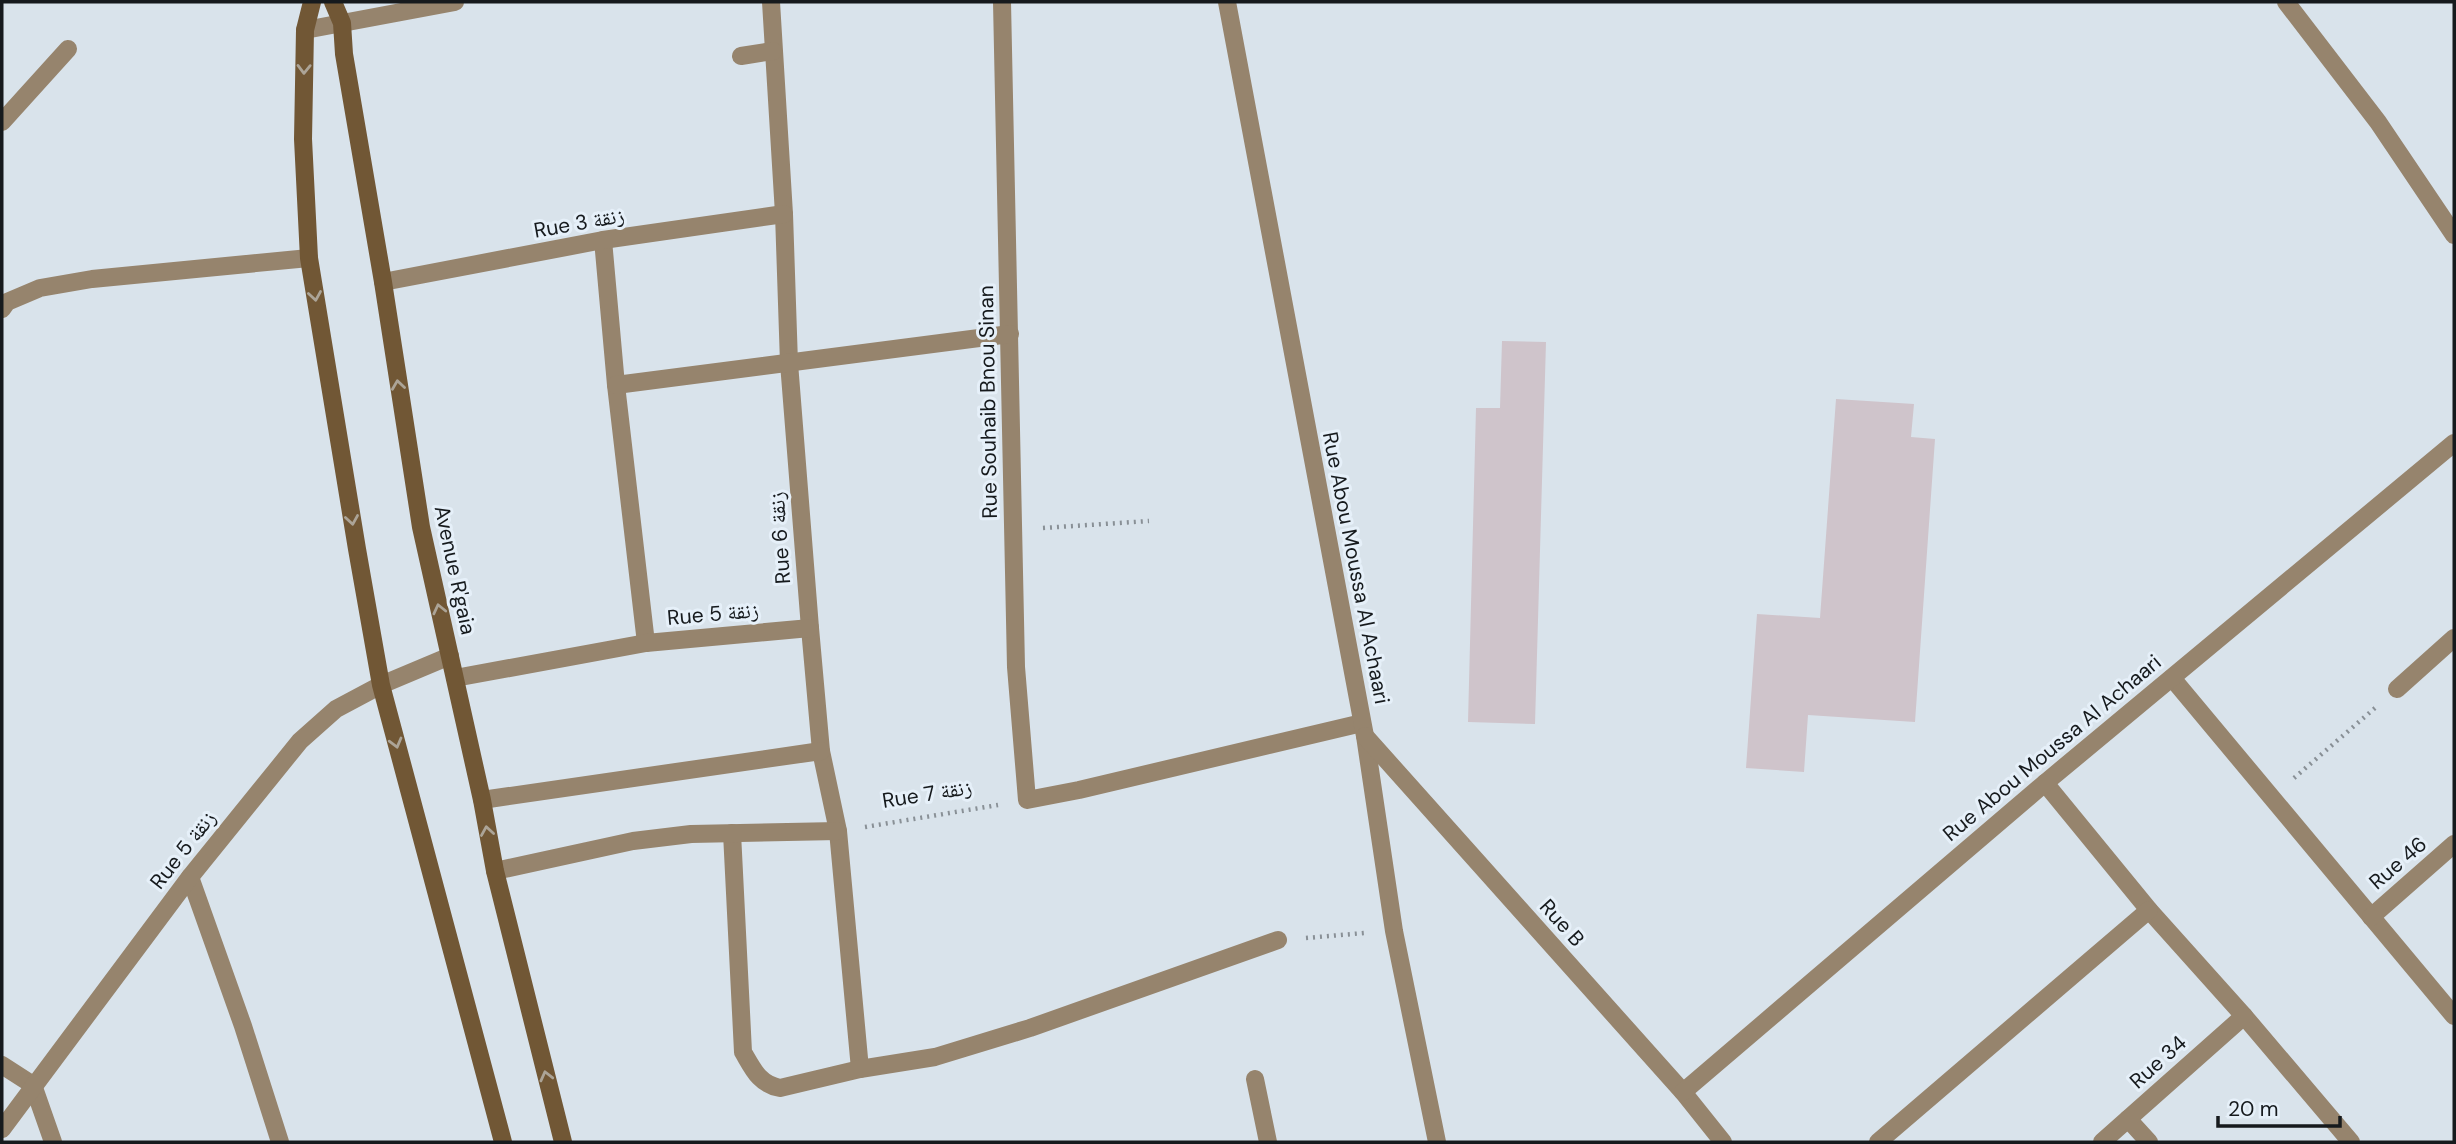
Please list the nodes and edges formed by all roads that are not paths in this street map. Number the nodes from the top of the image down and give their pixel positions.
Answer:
1 (312, 2) edge
2 (333, 2) edge
3 (455, 2) edge
4 (771, 2) edge
5 (1002, 2) edge
6 (1227, 2) edge
7 (2286, 2) edge
8 (342, 23) junction
9 (305, 30) junction
10 (68, 50) dead end
11 (773, 51) junction
12 (741, 55) dead end
13 (2, 122) edge
14 (784, 214) junction
15 (2454, 233) edge
16 (603, 240) junction
17 (309, 258) junction
18 (383, 282) junction
19 (2, 309) edge
20 (1010, 334) junction
21 (789, 363) junction
22 (616, 385) junction
23 (2454, 443) edge
24 (810, 628) junction
25 (2454, 638) edge
26 (646, 643) junction
27 (450, 656) junction
28 (455, 678) junction
29 (2172, 678) junction
30 (381, 685) junction
31 (2397, 689) road end
32 (1363, 729) junction
33 (821, 751) junction
34 (2045, 783) junction
35 (482, 800) junction
36 (838, 831) junction
37 (732, 833) junction
38 (2454, 844) edge
39 (495, 872) junction
40 (190, 877) junction
41 (2150, 910) junction
42 (2371, 916) junction
43 (1278, 940) road end
44 (2244, 1016) junction
45 (2454, 1016) edge
46 (2, 1065) edge
47 (860, 1069) junction
48 (1255, 1079) dead end
49 (33, 1085) junction
50 (1683, 1092) junction
51 (2128, 1119) junction
52 (2, 1129) edge
53 (53, 1142) edge
54 (279, 1142) edge
55 (503, 1142) edge
56 (563, 1142) edge
57 (1268, 1142) edge
58 (1437, 1142) edge
59 (1723, 1142) edge
60 (1878, 1142) edge
61 (2102, 1142) edge
62 (2149, 1142) edge
63 (2351, 1142) edge

1 - 9 street
2 - 8 street, Avenue R'gaia
3 - 8 street
4 - 11 street, Rue 6 زنقة
5 - 20 street, Rue Souhaib Bnou Sinan
6 - 32 street, Rue Abou Moussa Al Achaari
7 - 15 street
8 - 9 street
8 - 18 street, Avenue R'gaia
9 -> 17 street
10 - 13 street
11 - 12 street
11 - 14 street, Rue 6 زنقة
14 - 16 street, Rue 3 زنقة
14 - 21 street, Rue 6 زنقة
16 - 18 street, Rue 3 زنقة
16 - 22 street
17 - 19 street
17 -> 30 street
27 -> 18 street, Avenue R'gaia
20 - 21 street
20 - 32 street, Rue Souhaib Bnou Sinan
21 - 22 street
21 - 24 street, Rue 6 زنقة
22 - 26 street
23 - 29 street, Rue Abou Moussa Al Achaari
24 - 26 street, Rue 5 زنقة
24 - 33 street, Rue 6 زنقة
25 - 31 street
26 - 28 street, Rue 5 زنقة
27 - 28 street, Avenue R'gaia
27 - 30 street, Rue 5 زنقة
28 - 35 street, Avenue R'gaia
29 - 34 street, Rue Abou Moussa Al Achaari
29 - 42 street
30 - 40 street, Rue 5 زنقة
30 -> 55 street
32 - 50 street, Rue B
32 - 58 street, Rue Abou Moussa Al Achaari
33 - 35 street
33 - 36 street, Rue 6 زنقة
34 - 41 street
34 - 50 street, Rue Abou Moussa Al Achaari
39 -> 35 street, Avenue R'gaia
36 - 37 street
36 - 47 street, Rue 6 زنقة
37 - 39 street
37 - 47 street
38 - 42 street, Rue 46
56 -> 39 street, Avenue R'gaia
40 - 49 street, Rue 5 زنقة
40 - 54 street
41 - 44 street
41 - 60 street
42 - 45 street
43 - 47 street
44 - 51 street, Rue 34
44 - 63 street
46 - 49 street
48 - 57 street
49 - 52 street, Rue 5 زنقة
49 - 53 street
50 - 59 street, Rue B
51 - 61 street, Rue 34
51 - 62 street

